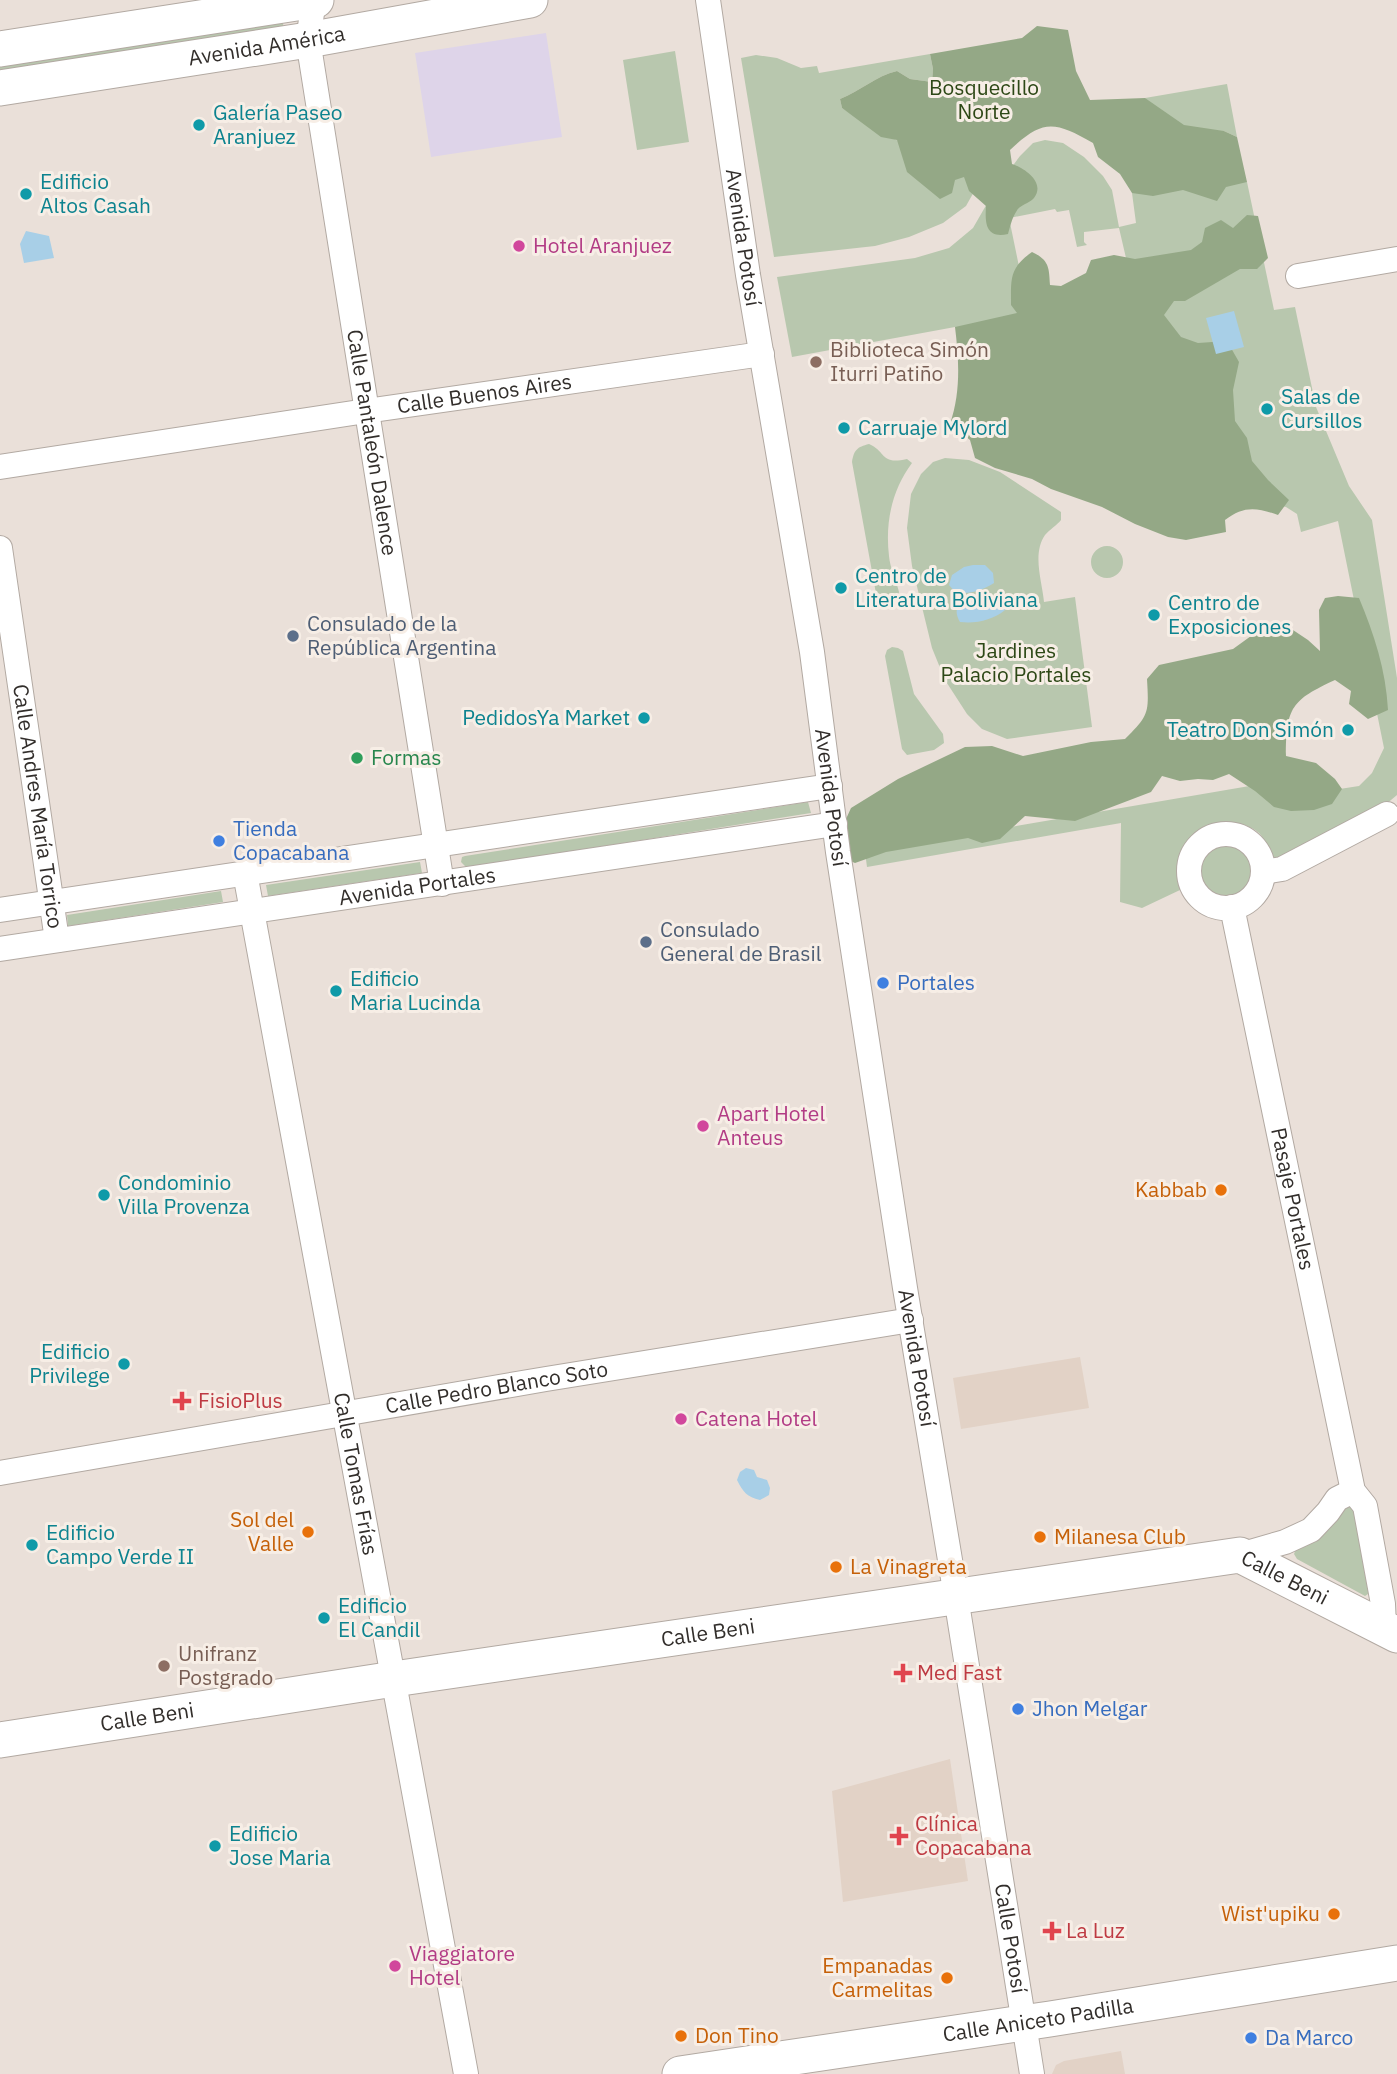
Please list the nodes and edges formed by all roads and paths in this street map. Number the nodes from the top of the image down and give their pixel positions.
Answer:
1 (315, 0) edge
2 (530, 0) edge
3 (708, 0) edge
4 (308, 40) junction
5 (0, 48) edge
6 (0, 88) edge
7 (1397, 259) edge
8 (1298, 276) dead end
9 (762, 354) junction
10 (366, 411) junction
11 (0, 467) edge
12 (0, 548) edge
13 (830, 786) junction
14 (1387, 814) dead end
15 (835, 824) junction
16 (436, 846) junction
17 (1263, 872) junction
18 (245, 873) junction
19 (442, 884) junction
20 (51, 902) junction
21 (1232, 907) junction
22 (0, 910) edge
23 (251, 912) junction
24 (57, 940) junction
25 (0, 949) edge
26 (911, 1320) junction
27 (344, 1413) junction
28 (0, 1473) edge
29 (1353, 1491) junction
30 (1240, 1555) junction
31 (956, 1596) junction
32 (1390, 1631) edge
33 (394, 1679) junction
34 (0, 1740) edge
35 (1397, 1964) edge
36 (1024, 2023) junction
37 (466, 2074) edge
38 (680, 2074) edge
39 (1032, 2074) edge

1 - 4 street, Calle Pantaleón Dalence
1 - 5 main road, Avenida América
2 - 4 main road, Avenida América
3 - 9 street, Avenida Potosí
4 - 6 main road, Avenida América
4 - 10 street, Calle Pantaleón Dalence
7 - 8 street
9 - 10 street, Calle Buenos Aires
9 - 13 street, Avenida Potosí
10 - 11 street, Calle Buenos Aires
10 - 16 street, Calle Pantaleón Dalence
12 - 20 street, Calle Andres María Torrico
13 - 15 street, Avenida Potosí
13 - 16 street, Avenida Portales
14 - 17 street
15 - 19 street, Avenida Portales
15 - 26 street, Avenida Potosí
16 - 18 street, Avenida Portales
16 - 19 street, Calle Pantaleón Dalence
17 - 21 street
17 - 21 street
18 - 20 street, Avenida Portales
18 - 23 street, Calle Tomas Frías
19 - 23 street, Avenida Portales
20 - 22 street, Avenida Portales
20 - 24 street, Calle Andres María Torrico
21 - 29 street, Pasaje Portales
23 - 24 street, Avenida Portales
23 - 27 street, Calle Tomas Frías
24 - 25 street, Avenida Portales
26 - 27 street, Calle Pedro Blanco Soto
26 - 31 street, Avenida Potosí
27 - 28 street, Calle Pedro Blanco Soto
27 - 33 street, Calle Tomas Frías
29 - 30 street
29 - 32 street, Pasaje Portales
30 - 31 main road, Calle Beni
30 - 32 main road, Calle Beni
31 - 33 main road, Calle Beni
31 - 36 street, Calle Potosí
33 - 34 main road, Calle Beni
33 - 37 street, Calle Tomas Frías
35 - 36 main road, Calle Aniceto Padilla
36 - 38 main road, Calle Aniceto Padilla
36 - 39 street, Calle Potosí

